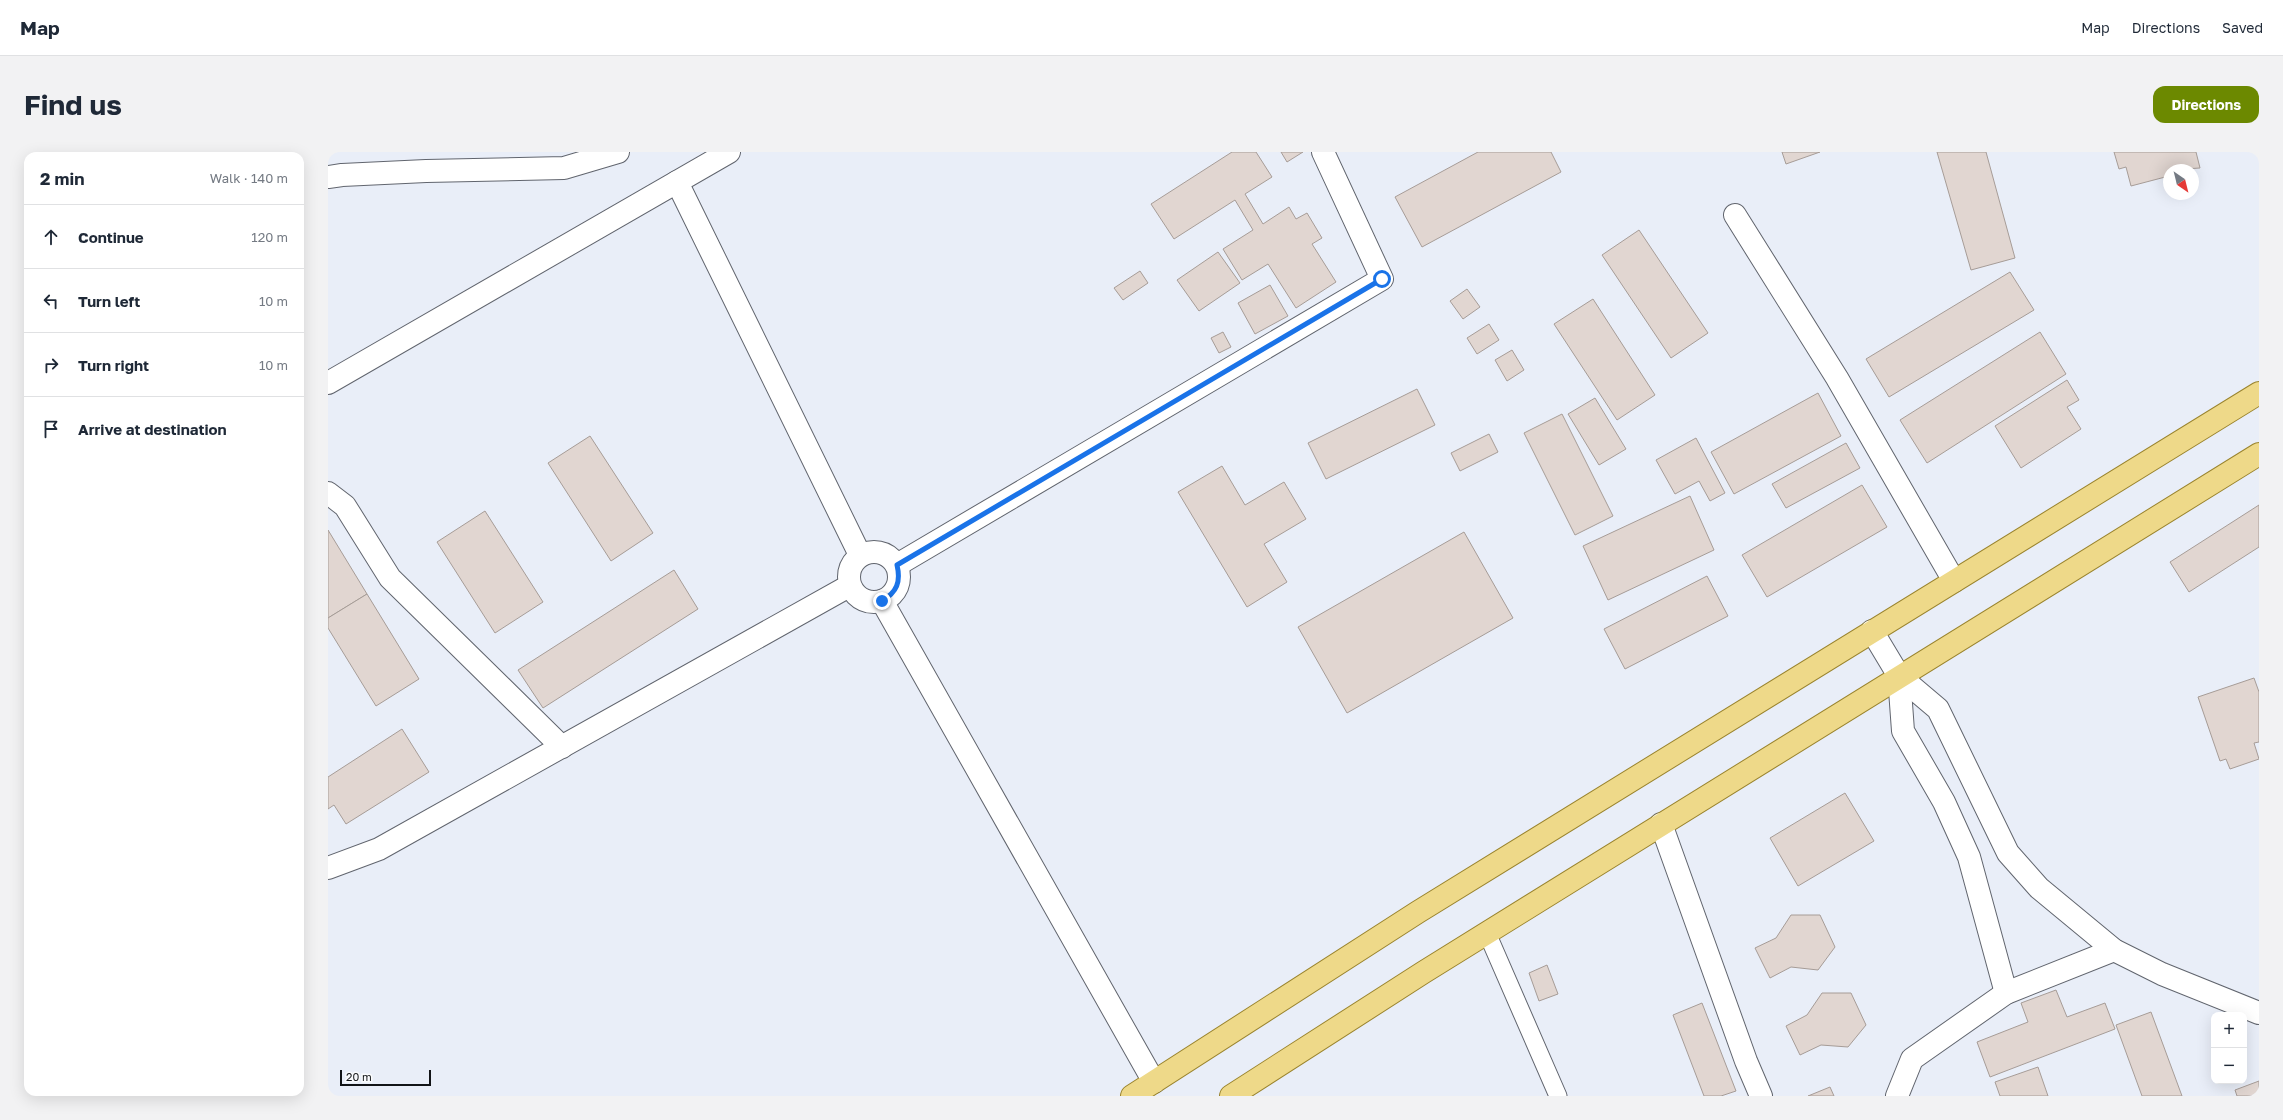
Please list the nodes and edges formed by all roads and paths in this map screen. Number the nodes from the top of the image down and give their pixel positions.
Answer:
1 (618, 152) edge
2 (729, 152) edge
3 (1323, 152) edge
4 (698, 160) edge
5 (328, 177) edge
6 (677, 182) junction
7 (1735, 215) dead end
8 (328, 383) edge
9 (2259, 393) edge
10 (2259, 454) edge
11 (328, 493) edge
12 (860, 555) junction
13 (897, 565) junction
14 (1954, 582) junction
15 (849, 586) junction
16 (882, 601) junction
17 (1872, 632) junction
18 (1899, 676) junction
19 (562, 747) junction
20 (1661, 824) junction
21 (328, 868) edge
22 (1487, 933) junction
23 (2114, 950) junction
24 (2006, 993) junction
25 (2259, 1013) edge
26 (1154, 1082) junction
27 (1132, 1096) edge
28 (1230, 1096) edge
29 (1558, 1096) edge
30 (1761, 1096) edge
31 (1897, 1096) edge

1 - 5 street
2 - 4 street
3 - 13 street
4 - 6 street
6 - 8 street
6 - 12 street
7 - 14 street
9 - 14 main road
10 - 18 main road
11 - 19 street
12 - 13 street
12 - 15 street
13 - 16 street
14 - 17 main road
15 - 16 street
15 - 19 street
16 - 26 street
17 - 18 street
17 - 26 main road
18 - 20 main road
18 - 23 street
18 - 24 street
19 - 21 street
20 - 22 main road
20 - 30 street
22 - 28 main road
22 - 29 lane
23 - 24 street
23 - 25 street
24 - 31 street
26 - 27 main road

